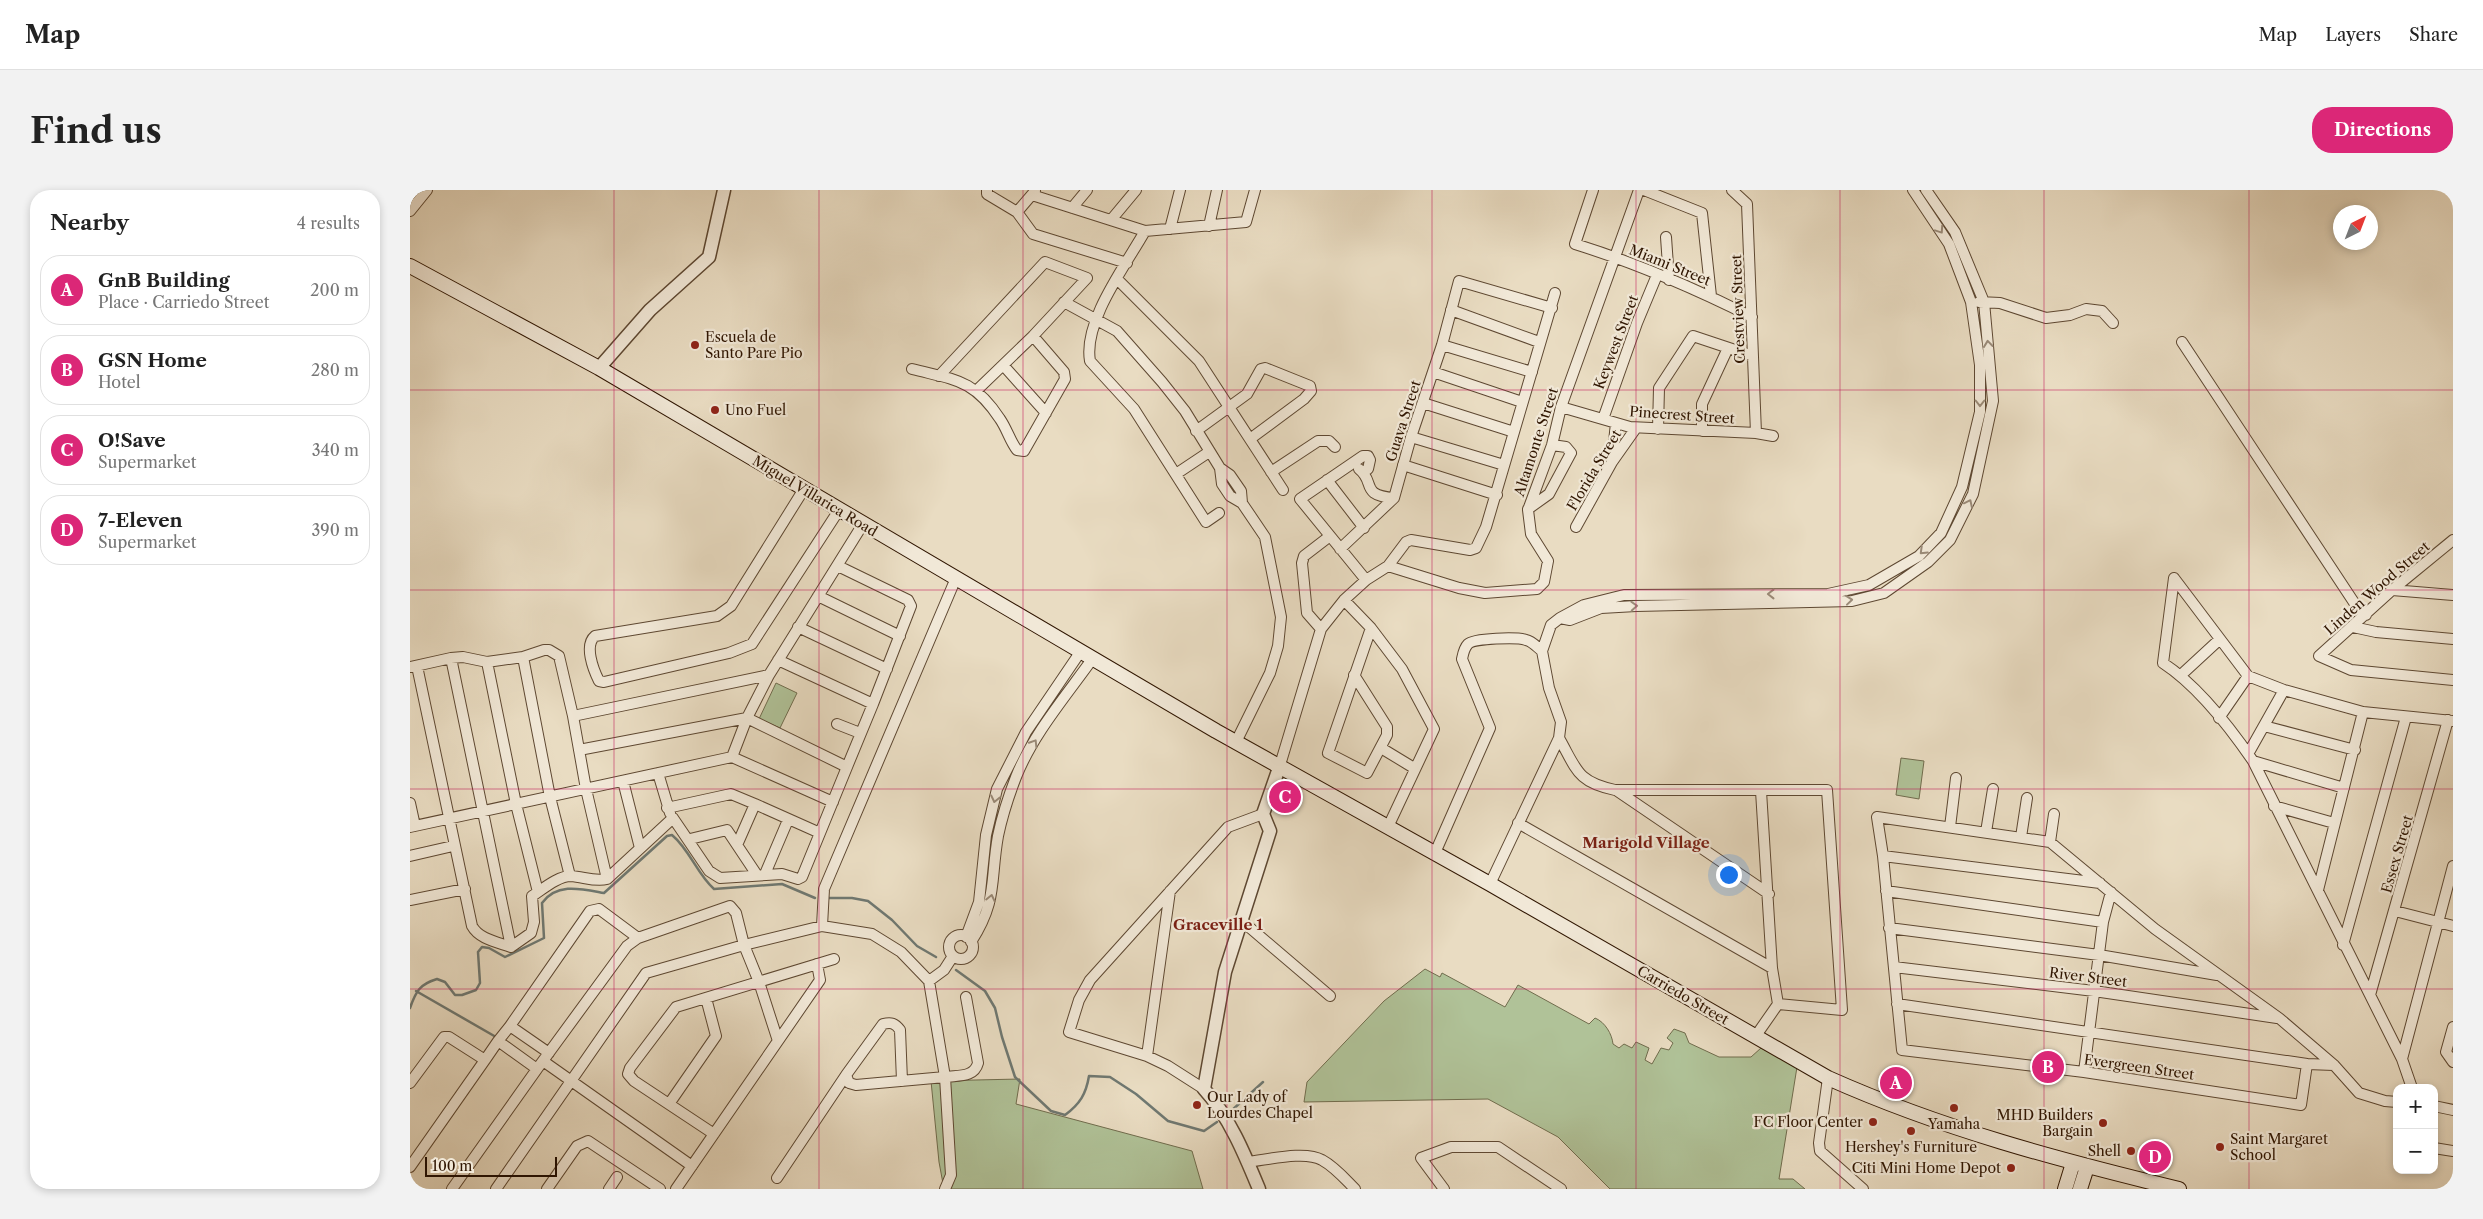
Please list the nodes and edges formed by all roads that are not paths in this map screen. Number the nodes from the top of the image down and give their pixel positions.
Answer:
1 (427, 190) edge
2 (724, 190) edge
3 (987, 190) edge
4 (1087, 190) edge
5 (1136, 190) edge
6 (1180, 190) edge
7 (1217, 190) edge
8 (1255, 190) edge
9 (1593, 190) edge
10 (1639, 190) edge
11 (1644, 190) edge
12 (1732, 190) edge
13 (1913, 190) edge
14 (1926, 190) edge
15 (1033, 192) edge
16 (1072, 208) junction
17 (410, 211) edge
18 (1017, 212) junction
19 (1111, 220) junction
20 (1209, 226) junction
21 (1170, 229) junction
22 (1145, 231) junction
23 (1666, 238) dead end
24 (1614, 256) junction
25 (1127, 263) junction
26 (410, 266) edge
27 (1658, 275) junction
28 (1117, 280) junction
29 (1669, 280) junction
30 (1555, 293) dead end
31 (1711, 296) junction
32 (1064, 302) junction
33 (1971, 302) junction
34 (1984, 302) junction
35 (1552, 308) junction
36 (1451, 310) junction
37 (1752, 317) junction
38 (1096, 320) junction
39 (2113, 323) dead end
40 (1033, 336) junction
41 (1539, 342) junction
42 (2182, 342) dead end
43 (1442, 345) junction
44 (1728, 348) junction
45 (1753, 356) junction
46 (1003, 365) junction
47 (599, 368) junction
48 (912, 369) dead end
49 (1433, 372) junction
50 (1532, 372) junction
51 (940, 376) junction
52 (976, 391) junction
53 (1522, 402) junction
54 (1422, 403) junction
55 (1562, 406) junction
56 (1230, 408) junction
57 (1046, 413) junction
58 (1603, 419) junction
59 (1616, 423) junction
60 (1636, 428) junction
61 (1658, 430) junction
62 (1196, 431) junction
63 (1702, 431) junction
64 (1514, 432) junction
65 (1756, 433) junction
66 (1773, 436) dead end
67 (1411, 437) junction
68 (1250, 439) junction
69 (1552, 445) junction
70 (1335, 447) dead end
71 (1210, 452) junction
72 (1612, 462) junction
73 (1352, 464) junction
74 (1504, 464) junction
75 (1403, 465) junction
76 (1271, 472) junction
77 (1363, 472) junction
78 (1176, 474) junction
79 (1327, 480) junction
80 (804, 489) junction
81 (1283, 490) dead end
82 (1497, 495) junction
83 (1394, 498) junction
84 (839, 510) junction
85 (1528, 510) junction
86 (1219, 513) dead end
87 (863, 524) junction
88 (1364, 528) junction
89 (1576, 528) dead end
90 (1941, 533) junction
91 (1330, 536) junction
92 (1950, 540) junction
93 (2453, 540) edge
94 (1340, 548) junction
95 (2448, 549) edge
96 (838, 566) junction
97 (1388, 566) junction
98 (956, 578) junction
99 (1366, 580) junction
100 (2392, 590) junction
101 (2453, 595) edge
102 (818, 596) junction
103 (1344, 600) junction
104 (2366, 615) junction
105 (1560, 618) junction
106 (798, 627) junction
107 (2353, 627) junction
108 (1371, 628) junction
109 (1321, 629) junction
110 (900, 636) junction
111 (2220, 639) junction
112 (2453, 639) edge
113 (1542, 651) junction
114 (1087, 655) junction
115 (523, 657) junction
116 (452, 658) junction
117 (778, 660) junction
118 (487, 662) junction
119 (413, 667) edge
120 (887, 669) junction
121 (1354, 674) junction
122 (2181, 674) junction
123 (768, 675) junction
124 (2248, 676) junction
125 (2453, 680) edge
126 (2284, 690) junction
127 (873, 704) junction
128 (2363, 712) junction
129 (573, 716) junction
130 (2406, 717) junction
131 (747, 718) junction
132 (2219, 718) junction
133 (2451, 721) edge
134 (837, 724) dead end
135 (2264, 726) junction
136 (1216, 731) joint
137 (860, 733) junction
138 (1560, 738) junction
139 (1236, 742) junction
140 (1381, 748) junction
141 (579, 750) junction
142 (2355, 750) junction
143 (732, 757) junction
144 (2250, 758) junction
145 (1280, 765) junction
146 (846, 768) junction
147 (1414, 768) junction
148 (658, 773) junction
149 (1956, 778) dead end
150 (623, 780) junction
151 (2344, 788) junction
152 (586, 789) junction
153 (1993, 789) dead end
154 (1615, 790) junction
155 (1760, 791) junction
156 (550, 796) junction
157 (2027, 798) dead end
158 (834, 802) junction
159 (410, 803) edge
160 (516, 804) junction
161 (755, 804) junction
162 (2274, 806) junction
163 (667, 808) junction
164 (482, 812) junction
165 (1263, 814) junction
166 (2054, 814) dead end
167 (673, 818) junction
168 (449, 819) junction
169 (788, 820) junction
170 (2334, 823) junction
171 (1518, 824) junction
172 (412, 827) edge
173 (1388, 827) junction
174 (1950, 827) junction
175 (1986, 832) junction
176 (820, 833) junction
177 (2021, 838) junction
178 (690, 839) junction
179 (2050, 842) junction
180 (737, 845) junction
181 (454, 846) junction
182 (640, 848) junction
183 (1435, 853) junction
184 (410, 856) edge
185 (1883, 856) junction
186 (2453, 866) edge
187 (761, 874) junction
188 (570, 876) junction
189 (607, 879) junction
190 (2101, 883) junction
191 (1490, 884) junction
192 (465, 888) junction
193 (2318, 890) junction
194 (1170, 891) junction
195 (1886, 891) junction
196 (538, 892) junction
197 (2110, 892) junction
198 (1768, 894) junction
199 (410, 900) edge
200 (2395, 911) junction
201 (1242, 921) junction
202 (2103, 922) junction
203 (2437, 922) junction
204 (822, 926) junction
205 (2453, 926) edge
206 (1889, 928) junction
207 (638, 938) junction
208 (968, 940) junction
209 (744, 945) junction
210 (2343, 945) junction
211 (511, 947) junction
212 (2098, 955) junction
213 (953, 956) junction
214 (834, 959) dead end
215 (817, 964) junction
216 (1894, 967) junction
217 (1772, 968) junction
218 (2221, 976) junction
219 (929, 981) junction
220 (759, 982) junction
221 (2094, 990) junction
222 (2370, 995) junction
223 (1330, 996) dead end
224 (966, 997) dead end
225 (706, 998) junction
226 (1778, 1004) junction
227 (1897, 1004) junction
228 (2278, 1018) junction
229 (510, 1026) junction
230 (2453, 1026) edge
231 (2089, 1034) junction
232 (1755, 1037) junction
233 (498, 1041) junction
234 (778, 1041) junction
235 (1147, 1056) junction
236 (2402, 1059) junction
237 (485, 1060) junction
238 (543, 1061) junction
239 (2453, 1062) edge
240 (2306, 1064) junction
241 (2334, 1065) junction
242 (2084, 1072) junction
243 (846, 1075) junction
244 (945, 1076) junction
245 (1828, 1078) junction
246 (572, 1080) junction
247 (902, 1081) junction
248 (410, 1083) edge
249 (2411, 1084) edge
250 (1204, 1089) junction
251 (2393, 1102) edge
252 (669, 1104) junction
253 (2438, 1107) edge
254 (2453, 1110) edge
255 (714, 1134) junction
256 (2438, 1149) edge
257 (2453, 1151) edge
258 (1248, 1162) junction
259 (2073, 1163) junction
260 (692, 1166) junction
261 (410, 1167) edge
262 (2087, 1167) junction
263 (617, 1177) dead end
264 (777, 1178) dead end
265 (452, 1189) edge
266 (496, 1189) edge
267 (547, 1189) edge
268 (610, 1189) edge
269 (660, 1189) edge
270 (676, 1189) edge
271 (946, 1189) edge
272 (1259, 1189) edge
273 (1355, 1189) edge
274 (1444, 1189) edge
275 (1561, 1189) edge
276 (1863, 1189) edge
277 (2065, 1189) edge
278 (2080, 1189) edge
279 (2179, 1189) edge

1 - 17 street
2 - 47 street
3 - 18 street
4 - 16 street
5 - 19 street
6 - 21 street
7 - 20 street
8 - 20 street
9 - 24 street, Miami Street
10 - 24 street, Altamonte Street
11 - 31 street
12 - 37 street, Crestview Street
13 -> 33 street
14 - 34 street
15 - 16 street
15 - 18 street
16 - 19 street
18 - 25 street
19 - 22 street
20 - 21 street
21 - 22 street
22 - 25 street
23 - 29 street
24 - 27 street, Miami Street
24 - 55 street, Altamonte Street
25 - 28 street
26 - 47 main road, Miguel Villarica Road
27 - 29 street, Miami Street
27 - 58 street, Keywest Street
28 - 38 street
28 - 56 street
29 - 31 street, Miami Street
30 - 35 street
31 - 37 street, Miami Street
32 - 38 street
32 - 40 street
32 - 51 street
33 - 34 street
33 -> 90 street
34 - 39 street
92 -> 34 street
35 - 36 street, Guava Street
35 - 41 street
36 - 41 street
36 - 43 street, Guava Street
37 - 45 street, Crestview Street
38 - 62 street
38 - 78 street
40 - 46 street
40 - 57 street
41 - 50 street
42 - 104 street
43 - 49 street, Guava Street
43 - 50 street
44 - 45 street
44 - 61 street
44 - 63 street
45 - 65 street, Crestview Street
46 - 52 street
46 - 57 street
47 - 80 main road, Miguel Villarica Road
48 - 51 street
49 - 53 street
49 - 54 street, Guava Street
50 - 53 street
51 - 52 street
52 - 57 street
53 - 64 street
54 - 64 street
54 - 67 street, Guava Street
55 - 58 street, Pinecrest Street
55 - 69 street, Altamonte Street
56 - 62 street
56 - 68 street
56 - 68 street
58 - 59 street, Pinecrest Street
59 - 60 street, Pinecrest Street
59 - 72 street
60 - 61 street, Pinecrest Street
60 - 72 street, Florida Street
61 - 63 street, Pinecrest Street
62 - 71 street
63 - 65 street, Pinecrest Street
64 - 74 street
65 - 66 street, Pinecrest Street
67 - 74 street
67 - 75 street, Guava Street
68 - 76 street
69 - 85 street, Altamonte Street
69 - 85 street
70 - 76 street
71 - 78 street
71 - 139 street
72 - 89 street, Florida Street
73 - 77 street
73 - 77 street
73 - 79 street
74 - 82 street
75 - 82 street
75 - 83 street, Guava Street
76 - 81 street
77 - 83 street
78 - 86 street
79 - 88 street
79 - 91 street
80 - 84 main road, Miguel Villarica Road
80 - 84 street
82 - 97 street
83 - 88 street, Guava Street
84 - 87 main road, Miguel Villarica Road
85 - 97 street, Altamonte Street
87 - 96 street
87 - 98 main road, Miguel Villarica Road
88 - 94 street, Guava Street
90 - 92 street
90 -> 105 street
91 - 94 street
91 - 109 street
105 -> 92 street
93 - 95 street, Linden Wood Street
94 - 99 street
95 - 100 street, Linden Wood Street
96 - 102 street
96 - 110 street
97 - 99 street
98 - 114 main road, Miguel Villarica Road
98 - 204 street
99 - 103 street
100 - 101 street
100 - 104 street, Linden Wood Street
102 - 106 street
102 - 110 street
103 - 108 street
103 - 109 street
104 - 107 street, Linden Wood Street
105 - 113 street
106 - 117 street
106 - 120 street
107 - 112 street
107 - 125 street, Linden Wood Street
108 - 121 street
108 - 147 street
109 - 145 street
110 - 120 street
111 - 122 street
111 - 122 street
111 - 124 street
113 - 138 street
113 - 183 street
114 - 136 main road, Miguel Villarica Road
114 - 208 street
115 - 118 street
115 - 129 street
115 - 156 street
116 - 118 street
116 - 119 street
116 - 164 street
117 - 123 street
117 - 127 street
118 - 160 street
119 - 168 street
120 - 127 street
121 - 140 street
121 - 140 street
122 - 132 street
123 - 129 street
123 - 131 street
124 - 126 street
124 - 132 street
126 - 128 street
126 - 135 street
127 - 137 street
128 - 130 street
128 - 142 street
129 - 141 street
130 - 133 street
130 - 210 street
131 - 141 street
131 - 143 street
131 - 146 street
132 - 144 street
133 - 200 street, Essex Street
134 - 137 street
135 - 142 street
135 - 144 street
136 - 139 main road, Carriedo Street
137 - 146 street
138 - 154 street
138 - 171 street
139 - 145 main road, Carriedo Street
140 - 147 street
141 - 152 street
142 - 151 street
143 - 148 street
143 - 158 street
144 - 151 street
144 - 162 street
145 - 165 street
145 - 173 main road, Carriedo Street
146 - 158 street
147 - 173 street
148 - 150 street
148 - 163 street
149 - 174 street
150 - 152 street
150 - 182 street
151 - 170 street
152 - 156 street
152 - 189 street
153 - 175 street
154 - 155 street
154 - 198 street
155 - 198 street
155 - 226 street
156 - 160 street
156 - 188 street
157 - 177 street
158 - 176 street
159 - 172 street
160 - 164 street
160 - 196 street
161 - 163 street
161 - 169 street
161 - 180 street
162 - 170 street
162 - 193 street
163 - 167 street
164 - 168 street
164 - 211 street
165 - 194 street
165 - 201 street
166 - 179 street
167 - 178 street
167 - 182 street
168 - 172 street
168 - 181 street
169 - 176 street
169 - 187 street
170 - 193 street
171 - 191 street
171 - 217 street
173 - 183 main road, Carriedo Street
174 - 175 street
174 - 185 street
175 - 177 street
176 - 187 street
177 - 179 street
178 - 180 street
178 - 187 street
179 - 190 street
180 - 187 street
181 - 184 street
181 - 192 street
182 - 189 street
183 - 191 main road, Carriedo Street
185 - 190 street
185 - 195 street
186 - 203 street
188 - 189 street
188 - 196 street
190 - 197 street
191 - 232 main road, Carriedo Street
192 - 199 street
192 - 211 street
193 - 210 street
194 - 235 street
194 - 235 street
195 - 202 street
195 - 206 street
196 - 211 street
197 - 202 street
197 - 218 street
198 - 217 street
200 - 203 street
200 - 222 street, Essex Street
201 - 223 street
201 - 250 street
202 - 212 street
203 - 205 street
203 - 236 street
204 - 209 street
204 - 219 street
206 - 212 street
206 - 216 street
207 - 209 street
207 - 229 street
207 - 238 street
208 - 213 street
208 - 213 street
209 - 220 street
209 - 246 street
210 - 222 street
212 - 218 street
212 - 221 street
213 - 219 street
214 - 215 street
215 - 220 street
215 - 234 street
216 - 221 street, River Street
216 - 227 street
217 - 226 street
218 - 228 street
219 - 244 street
220 - 225 street
220 - 234 street
221 - 228 street, River Street
221 - 231 street
222 - 236 street
224 - 244 street
225 - 252 street
225 - 252 street
226 - 232 street
227 - 231 street
227 - 242 street, Evergreen Street
228 - 241 street
229 - 233 street
229 - 238 street
230 - 239 street
231 - 240 street
231 - 242 street
232 - 245 main road, Carriedo Street
233 - 237 street
233 - 238 street
234 - 255 street
235 - 250 street
236 - 249 street
237 - 248 street
237 - 261 street
238 - 246 street
238 - 265 street
240 - 241 street
240 - 242 street, Evergreen Street
241 - 251 street
243 - 247 street
243 - 247 street
243 - 264 street
244 - 247 street
244 - 271 street
245 - 259 main road, Carriedo Street
245 - 276 street
246 - 260 street
246 - 266 street
250 - 258 street
252 - 255 street
253 - 254 street
255 - 260 street
256 - 257 street
258 - 272 street
258 - 273 street
259 - 262 main road, Carriedo Street
259 - 277 main road
260 - 270 street
262 - 278 main road
262 - 279 main road, Carriedo Street
263 - 268 street
267 - 269 street
274 - 275 street

